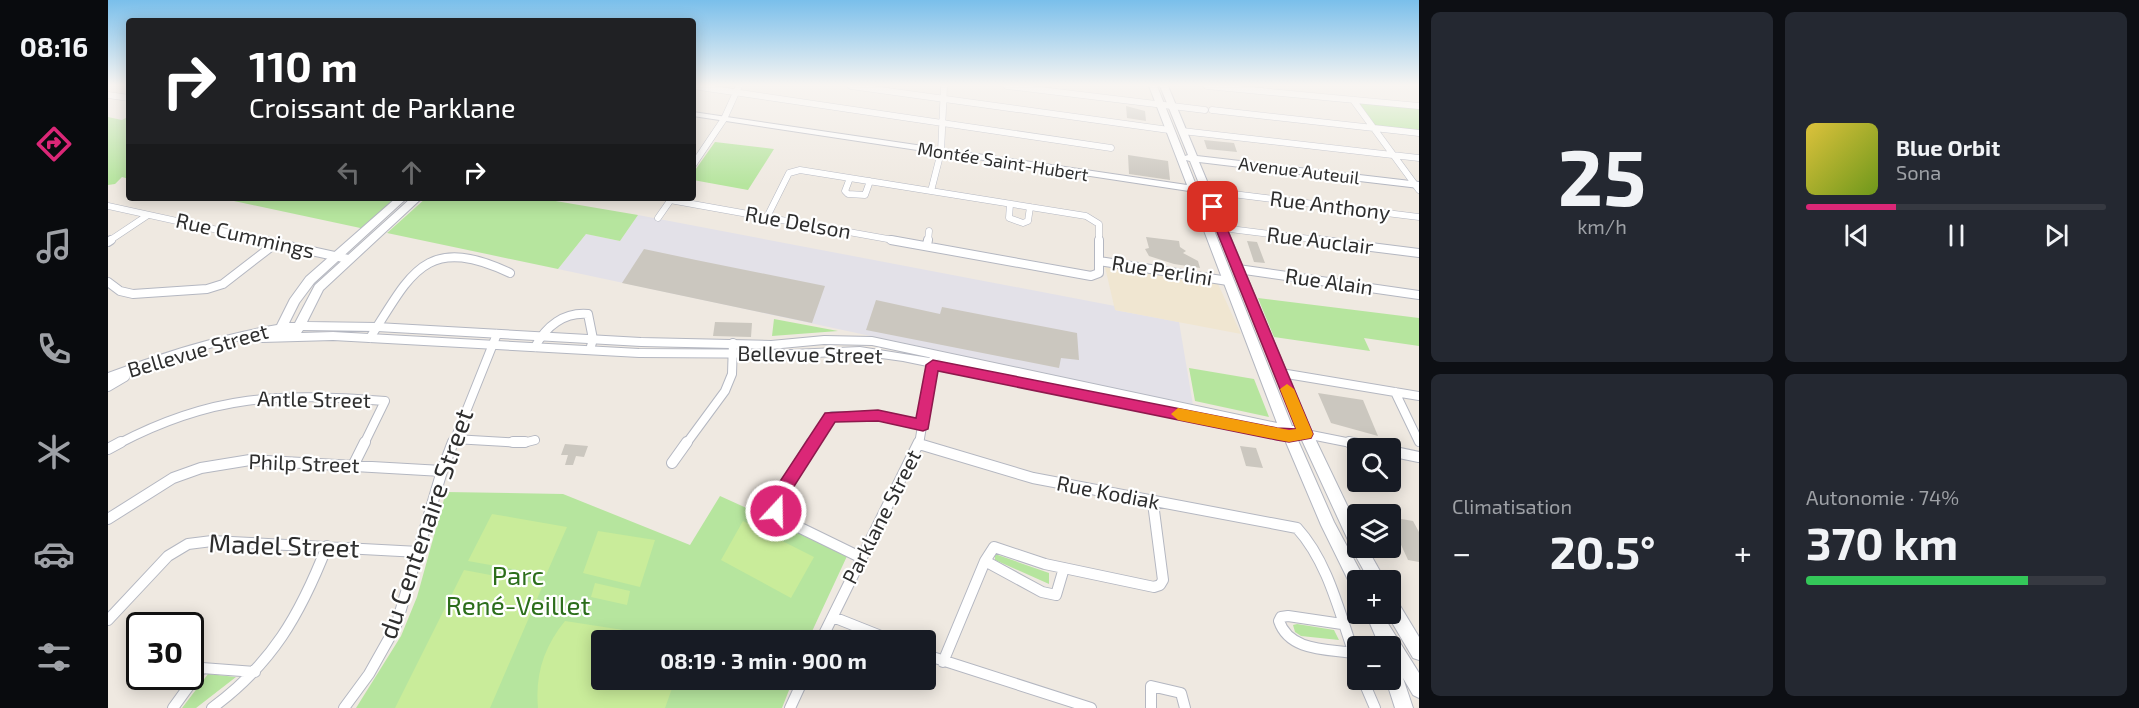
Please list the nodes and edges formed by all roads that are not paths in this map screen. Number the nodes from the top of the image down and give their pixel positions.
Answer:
1 (723, 119) edge
2 (730, 119) edge
3 (920, 119) edge
4 (944, 119) edge
5 (1089, 119) edge
6 (1165, 119) edge
7 (1177, 119) edge
8 (1290, 119) edge
9 (1366, 119) edge
10 (944, 123) junction
11 (1372, 128) junction
12 (1169, 130) junction
13 (1182, 131) junction
14 (1419, 133) edge
15 (1111, 148) dead end
16 (941, 153) junction
17 (1392, 155) junction
18 (1179, 157) junction
19 (696, 158) edge
20 (1419, 158) edge
21 (1192, 159) junction
22 (850, 178) junction
23 (870, 181) junction
24 (1418, 187) edge
25 (1192, 189) junction
26 (932, 191) junction
27 (1206, 191) junction
28 (399, 201) edge
29 (413, 201) edge
30 (670, 201) edge
31 (682, 201) edge
32 (1010, 204) junction
33 (108, 206) edge
34 (1030, 207) junction
35 (148, 214) junction
36 (767, 217) junction
37 (1419, 217) edge
38 (658, 218) dead end
39 (1221, 228) junction
40 (929, 231) dead end
41 (108, 242) edge
42 (276, 243) junction
43 (927, 245) junction
44 (1419, 253) edge
45 (342, 258) junction
46 (1099, 261) junction
47 (1238, 269) junction
48 (510, 273) dead end
49 (1228, 281) junction
50 (108, 282) edge
51 (1419, 295) edge
52 (377, 327) junction
53 (296, 331) junction
54 (280, 332) junction
55 (370, 338) junction
56 (495, 339) junction
57 (537, 342) junction
58 (592, 345) junction
59 (733, 349) junction
60 (934, 359) junction
61 (1281, 373) junction
62 (127, 374) junction
63 (108, 376) edge
64 (108, 385) edge
65 (1395, 392) junction
66 (1419, 396) edge
67 (923, 425) junction
68 (1287, 432) junction
69 (1306, 434) junction
70 (453, 440) junction
71 (535, 440) dead end
72 (1347, 442) edge
73 (1419, 442) edge
74 (919, 444) junction
75 (108, 449) edge
76 (1401, 453) edge
77 (1419, 457) edge
78 (672, 463) dead end
79 (353, 466) junction
80 (442, 471) junction
81 (1153, 503) junction
82 (108, 519) edge
83 (1347, 522) edge
84 (327, 546) junction
85 (419, 552) junction
86 (862, 558) junction
87 (985, 561) junction
88 (1064, 568) junction
89 (1351, 570) edge
90 (832, 617) junction
91 (108, 620) edge
92 (1401, 622) edge
93 (1342, 624) junction
94 (1380, 624) edge
95 (826, 630) edge
96 (865, 630) edge
97 (1347, 637) edge
98 (1347, 652) edge
99 (1419, 652) edge
100 (936, 659) edge
101 (943, 662) junction
102 (255, 672) junction
103 (1419, 689) edge
104 (798, 690) edge
105 (1367, 690) edge
106 (1398, 690) edge
107 (173, 708) edge
108 (212, 708) edge
109 (344, 708) edge
110 (790, 708) edge
111 (1091, 708) edge
112 (1151, 708) edge
113 (1185, 708) edge
114 (1375, 708) edge
115 (1404, 708) edge

1 - 19 street
2 - 16 street, Montée Saint-Hubert
3 - 10 street
4 - 10 street
5 - 12 street
6 - 12 street
7 - 13 street
8 - 11 street
9 - 11 street
10 - 15 street
10 - 16 street
11 - 14 street
11 - 17 street
12 - 18 street
13 - 17 street
13 - 21 street
16 - 25 street, Montée Saint-Hubert
16 - 26 street
17 - 20 street
17 - 24 street
18 - 21 street, Avenue Auteuil
18 - 25 street
21 - 24 street, Avenue Auteuil
21 - 27 street
22 - 23 street, Rue Perlini
22 - 23 street
22 - 36 street, Rue Perlini
23 - 26 street, Rue Perlini
25 - 27 street, Montée Saint-Hubert
25 - 49 street
26 - 32 street, Rue Perlini
27 - 37 street, Rue Anthony
27 - 39 street
28 - 45 street
29 - 45 street
30 - 38 street
31 - 36 street, Rue Delson
32 - 34 street, Rue Perlini
32 - 34 street
33 - 35 street, Rue Cummings
34 - 46 street, Rue Perlini
35 - 41 street
35 - 42 street, Rue Cummings
36 - 43 street, Rue Delson
39 - 44 street, Rue Auclair
39 - 47 street
40 - 43 street
42 - 45 street, Rue Cummings
42 - 50 street
43 - 46 street, Rue Delson
45 - 53 street
45 - 54 street
46 - 49 street, Rue Perlini
47 - 51 street, Rue Alain
47 - 61 street
48 - 52 street
49 - 68 street
52 - 53 street, Bellevue Street
52 - 55 street
52 - 56 street, Bellevue Street
53 - 54 street, Bellevue Street
53 - 55 street, Bellevue Street
54 - 62 street, Bellevue Street
55 - 56 street, Bellevue Street
56 - 57 street, Bellevue Street
56 - 70 street, du Centenaire Street
57 - 58 street, Bellevue Street
57 - 58 street
58 - 59 street, Bellevue Street
59 - 60 street, Bellevue Street
59 - 78 street
60 - 67 street, Parklane Street
60 - 68 street, Bellevue Street
61 - 65 street
61 - 69 street
62 - 63 street, Bellevue Street
62 - 64 street, Bellevue Street
65 - 66 street
65 - 73 street
67 - 74 street, Parklane Street
67 - 86 street
68 - 69 street, Bellevue Street
68 - 89 street
69 - 72 street
69 - 83 street
70 - 71 street
70 - 80 street, du Centenaire Street
74 - 81 street, Rue Kodiak
74 - 86 street, Parklane Street
75 - 79 street, Antle Street
76 - 77 street
79 - 80 street, Philp Street
79 - 82 street, Philp Street
80 - 85 street, du Centenaire Street
81 - 88 street
81 - 93 street, Rue Kodiak
84 - 85 street, Madel Street
84 - 91 street, Madel Street
84 - 102 street
85 - 109 street, du Centenaire Street
86 - 90 street, Parklane Street
87 - 88 street
87 - 88 street
87 - 101 street
90 - 95 street, Parklane Street
90 - 96 street
92 - 99 street
93 - 97 street
93 - 98 street
94 - 103 street
100 - 101 street
101 - 111 street
102 - 107 street
102 - 108 street
104 - 110 street
105 - 114 street
106 - 115 street
112 - 113 street

